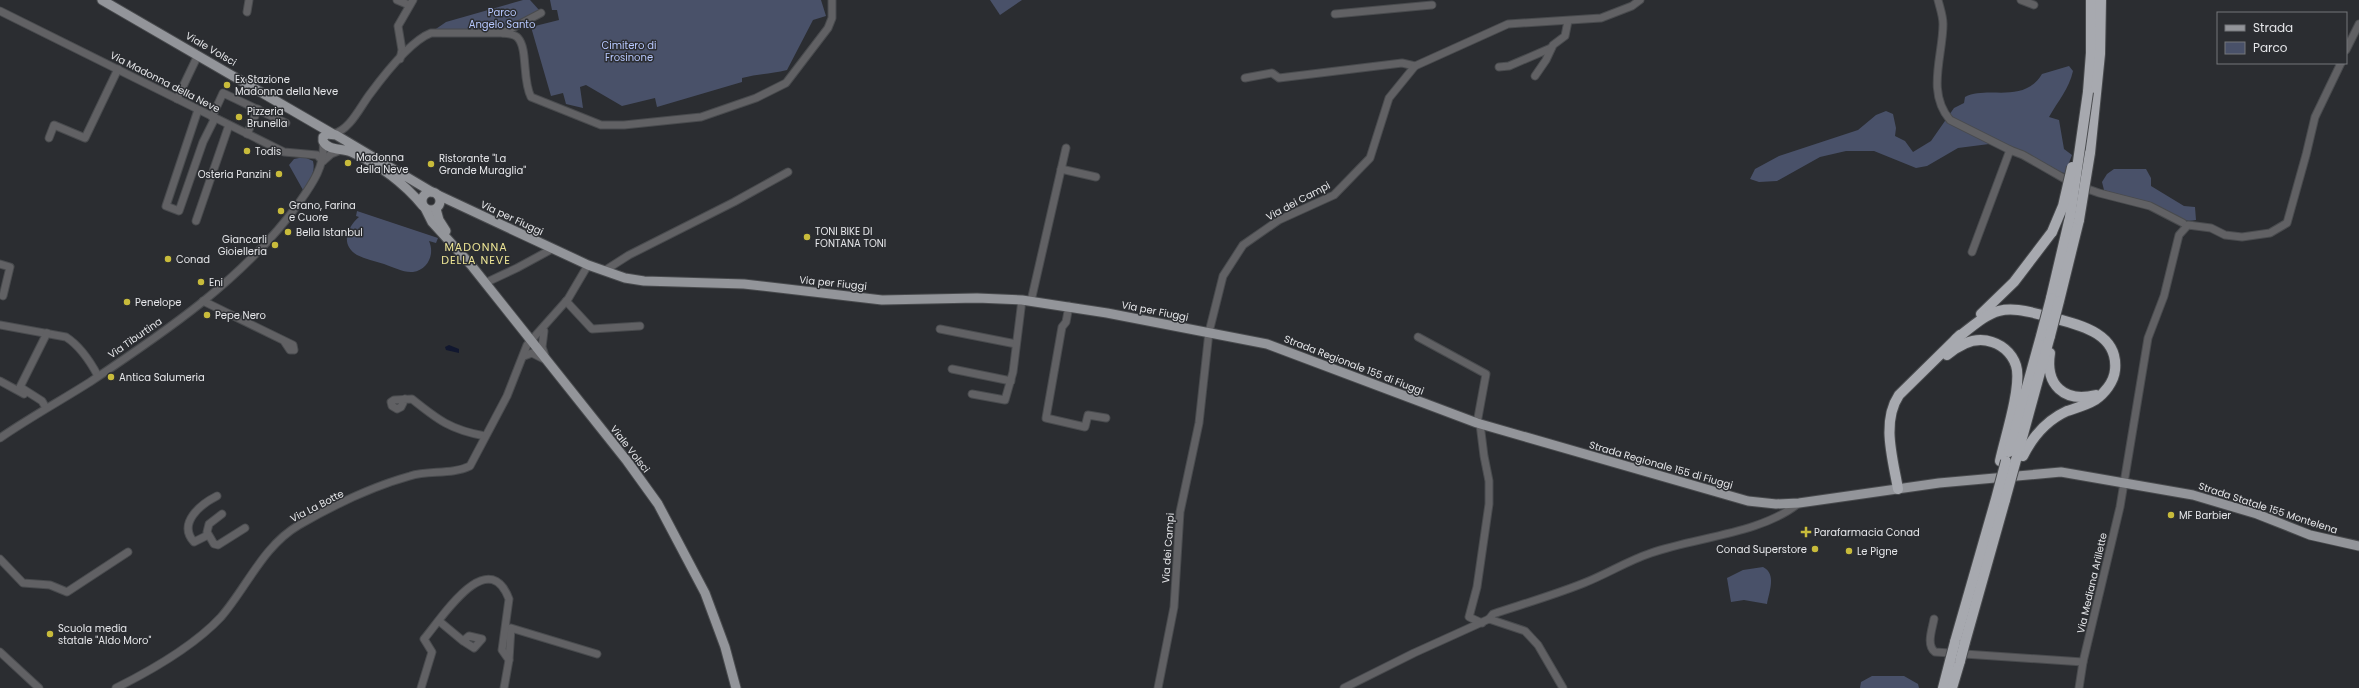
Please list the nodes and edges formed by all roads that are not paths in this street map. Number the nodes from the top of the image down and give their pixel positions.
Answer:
1 (102, 0) edge
2 (249, 0) edge
3 (397, 0) edge
4 (832, 0) edge
5 (1640, 0) edge
6 (1938, 0) edge
7 (2021, 0) edge
8 (2091, 0) edge
9 (2100, 0) edge
10 (411, 3) edge
11 (1432, 5) dead end
12 (2034, 6) dead end
13 (0, 11) edge
14 (247, 12) dead end
15 (541, 13) dead end
16 (1335, 14) dead end
17 (1568, 21) junction
18 (2359, 24) edge
19 (503, 33) junction
20 (1551, 48) junction
21 (2347, 48) edge
22 (198, 55) junction
23 (400, 59) junction
24 (2341, 64) edge
25 (1415, 66) junction
26 (1499, 67) dead end
27 (118, 70) junction
28 (1535, 76) dead end
29 (1245, 78) dead end
30 (176, 99) junction
31 (258, 109) junction
32 (198, 110) junction
33 (213, 117) junction
34 (307, 120) junction
35 (286, 123) dead end
36 (349, 123) junction
37 (230, 126) junction
38 (247, 134) junction
39 (333, 134) junction
40 (49, 138) dead end
41 (323, 144) junction
42 (350, 148) junction
43 (1066, 148) dead end
44 (2010, 150) junction
45 (2085, 151) junction
46 (320, 158) junction
47 (1061, 170) junction
48 (788, 172) dead end
49 (1096, 177) dead end
50 (435, 193) junction
51 (424, 207) junction
52 (438, 207) junction
53 (467, 210) junction
54 (196, 221) dead end
55 (2183, 223) dead end
56 (552, 249) junction
57 (460, 252) junction
58 (1972, 252) dead end
59 (0, 264) edge
60 (588, 265) junction
61 (604, 271) junction
62 (485, 283) junction
63 (3, 296) dead end
64 (203, 300) junction
65 (1027, 300) junction
66 (566, 301) junction
67 (1069, 306) junction
68 (0, 325) edge
69 (640, 326) dead end
70 (940, 329) dead end
71 (522, 330) junction
72 (541, 332) junction
73 (1209, 332) junction
74 (47, 333) junction
75 (2045, 336) junction
76 (1418, 337) dead end
77 (1956, 339) junction
78 (284, 341) dead end
79 (532, 342) junction
80 (1016, 344) junction
81 (522, 358) junction
82 (546, 360) junction
83 (952, 369) dead end
84 (98, 376) junction
85 (1916, 379) junction
86 (1010, 380) junction
87 (0, 381) edge
88 (972, 394) dead end
89 (2100, 395) junction
90 (405, 399) dead end
91 (46, 408) junction
92 (1106, 418) dead end
93 (1479, 424) junction
94 (485, 436) junction
95 (0, 438) edge
96 (2011, 459) junction
97 (2124, 483) junction
98 (2004, 485) junction
99 (1898, 489) junction
100 (217, 496) dead end
101 (1799, 503) junction
102 (222, 514) dead end
103 (245, 528) dead end
104 (208, 535) junction
105 (2359, 546) edge
106 (128, 552) dead end
107 (0, 560) edge
108 (1490, 619) junction
109 (1934, 619) dead end
110 (439, 621) junction
111 (1482, 623) junction
112 (463, 641) dead end
113 (0, 652) edge
114 (597, 654) dead end
115 (509, 660) junction
116 (1955, 661) junction
117 (2083, 662) junction
118 (39, 688) edge
119 (116, 688) edge
120 (421, 688) edge
121 (504, 688) edge
122 (736, 688) edge
123 (1158, 688) edge
124 (1344, 688) edge
125 (1563, 688) edge
126 (1943, 688) edge
127 (1952, 688) edge
128 (2079, 688) edge

1 - 22 main road, Viale Volsci
2 - 14 street
3 - 10 street
4 - 19 street
5 - 17 street, Via dei Campi
6 - 44 street
7 - 12 street
8 - 45 highway, bridge
9 - 45 highway
10 - 23 street
11 - 16 street
13 - 27 street, Via Madonna della Neve
15 - 19 street
17 - 20 street
17 - 25 street, Via dei Campi
18 - 21 street
19 - 23 street
20 - 26 street
20 - 28 street
22 - 30 street
22 - 34 main road, Viale Volsci
23 - 36 street
24 - 97 street, Via Mediana Arillette
25 - 29 street
25 - 73 street, Via dei Campi
27 - 30 street, Via Madonna della Neve
27 - 40 street
30 - 32 street, Via Madonna della Neve
31 - 33 street
31 - 35 street
31 - 38 street
32 - 33 street, Via Madonna della Neve
32 - 33 street
33 - 37 street, Via Madonna della Neve
34 - 39 main road
34 - 41 main road
36 - 39 street
36 - 42 street
37 - 38 street, Via Madonna della Neve
37 - 54 street
38 - 46 street, Via Madonna della Neve
39 - 41 main road
39 - 42 main road
41 - 42 main road
41 - 46 street, Via Tiburtina
42 - 46 street
42 - 50 main road
42 - 51 main road, Viale Volsci
43 - 47 street
44 - 55 street
44 - 58 street
45 - 75 highway, bridge
45 - 77 highway, bridge
46 - 64 street, Via Tiburtina
47 - 49 street
47 - 65 street
48 - 61 street
50 - 51 main road
50 - 52 main road
50 - 53 main road, Via per Fiuggi
51 - 52 main road
51 - 57 main road, Viale Volsci
52 - 53 main road, Via per Fiuggi
52 - 57 main road, Viale Volsci
53 - 56 main road, Via per Fiuggi
56 - 60 main road, Via per Fiuggi
56 - 62 street
57 - 62 main road, Viale Volsci
59 - 63 street
60 - 61 main road, Via per Fiuggi
60 - 66 street
61 - 65 main road, Via per Fiuggi
62 - 71 main road, Viale Volsci
64 - 78 street
64 - 84 street, Via Tiburtina
65 - 67 main road, Via per Fiuggi
65 - 80 street
66 - 69 street
66 - 72 street
67 - 73 main road, Via per Fiuggi
67 - 92 street
68 - 74 street
70 - 80 street
71 - 72 street
71 - 79 main road, Viale Volsci
71 - 81 street
72 - 79 street
72 - 82 street
73 - 93 main road, Strada Regionale 155 di Fiuggi
73 - 123 street, Via dei Campi
74 - 84 street
74 - 91 street
75 - 89 highway
75 - 96 highway
76 - 93 street
77 - 85 highway
77 - 89 highway
79 - 81 street
79 - 82 main road, Viale Volsci
80 - 86 street
81 - 82 street
81 - 94 street, Via La Botte
82 - 122 main road, Viale Volsci
83 - 86 street
84 - 91 street, Via Tiburtina
85 - 96 highway
85 - 99 highway
86 - 88 street
87 - 91 street
89 - 96 highway
90 - 94 street
91 - 95 street, Via Tiburtina
93 - 101 main road, Strada Regionale 155 di Fiuggi
93 - 111 street
94 - 119 street, Via La Botte
96 - 98 highway, bridge
96 - 98 highway
97 - 99 main road, Strada Regionale 155 di Fiuggi
97 - 105 main road, Strada Statale 155 Montelena
97 - 117 street, Via Mediana Arillette
98 - 116 highway, bridge
99 - 101 main road, Strada Regionale 155 di Fiuggi
100 - 104 street
101 - 108 street
102 - 104 street
103 - 104 street
106 - 107 street
108 - 111 street
108 - 125 street
109 - 117 street
110 - 112 street
110 - 115 street
110 - 120 street
111 - 124 street
113 - 118 street
114 - 115 street
115 - 121 street
116 - 126 highway
116 - 127 highway
117 - 128 street, Via Mediana Arillette

